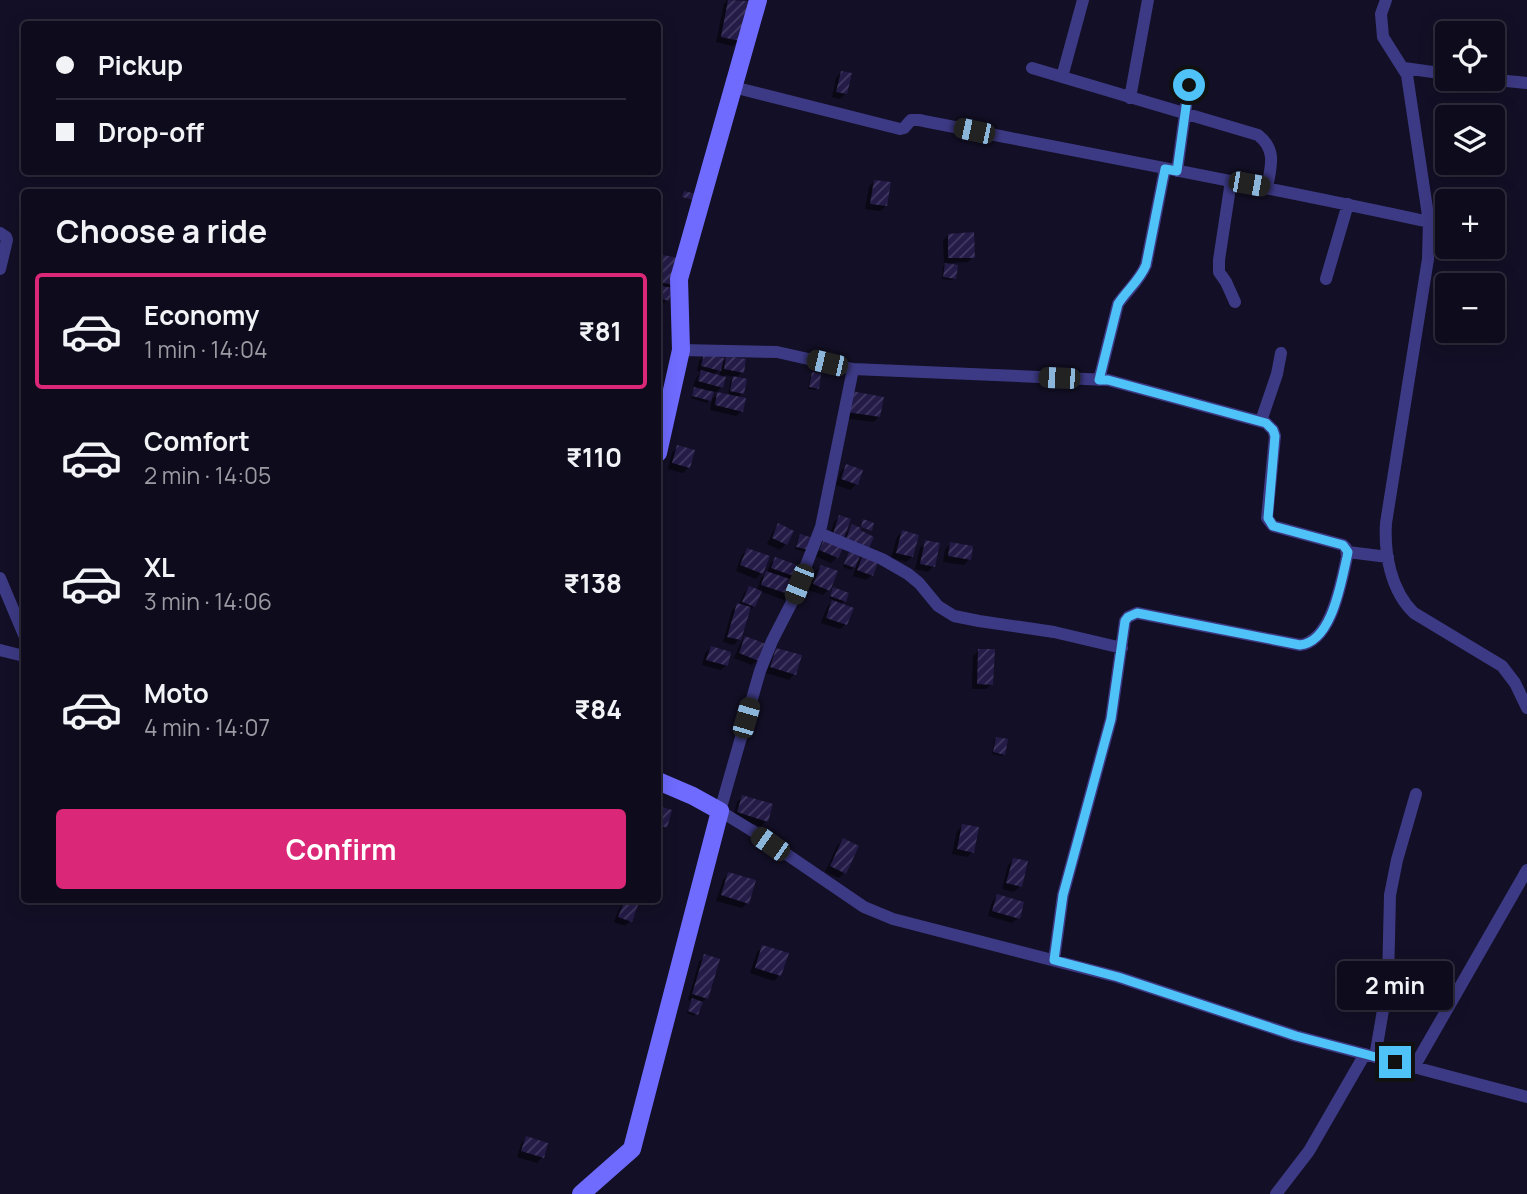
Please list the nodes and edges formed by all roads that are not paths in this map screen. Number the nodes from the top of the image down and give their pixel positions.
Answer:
1 (758, 0) edge
2 (1083, 0) edge
3 (1148, 0) edge
4 (1386, 0) edge
5 (1032, 68) dead end
6 (1404, 68) junction
7 (1435, 72) edge
8 (1062, 77) junction
9 (1505, 81) edge
10 (1527, 83) edge
11 (1189, 85) dead end
12 (733, 87) junction
13 (1130, 98) junction
14 (1185, 115) junction
15 (1171, 170) junction
16 (1231, 181) junction
17 (1267, 187) junction
18 (1348, 204) junction
19 (1429, 222) junction
20 (0, 233) edge
21 (0, 269) edge
22 (1326, 279) dead end
23 (1234, 302) dead end
24 (681, 351) junction
25 (1281, 353) dead end
26 (853, 369) junction
27 (1099, 380) junction
28 (1261, 421) junction
29 (661, 440) edge
30 (819, 533) junction
31 (1348, 552) junction
32 (1388, 556) junction
33 (0, 578) edge
34 (21, 628) edge
35 (1122, 648) junction
36 (0, 650) edge
37 (21, 655) edge
38 (1527, 708) edge
39 (661, 782) edge
40 (1416, 794) dead end
41 (720, 811) junction
42 (1527, 870) edge
43 (1054, 960) junction
44 (1370, 1056) junction
45 (1414, 1067) junction
46 (1527, 1097) edge
47 (581, 1194) edge
48 (1276, 1194) edge

1 - 12 street
2 - 8 street
3 - 13 street
4 - 6 street
5 - 8 street
6 - 7 street
6 - 19 street
8 - 13 street
9 - 10 street
11 - 14 street
12 - 15 street
12 - 24 street
13 - 14 street
14 - 15 street
14 - 17 street
15 - 16 street
15 - 27 street
16 - 17 street
16 - 23 street
17 - 18 street
18 - 19 street
18 - 22 street
19 - 32 street
20 - 21 street
24 - 26 street
24 - 29 street
25 - 28 street
26 - 27 street
26 - 30 street
27 - 28 street
28 - 31 street
30 - 35 street
30 - 41 street
31 - 32 street
31 - 35 street
32 - 38 street
33 - 34 street
35 - 43 street
36 - 37 street
39 - 41 street
40 - 44 street
41 - 43 street
41 - 47 street
42 - 45 street
43 - 44 street
44 - 45 street
44 - 48 street
45 - 46 street

